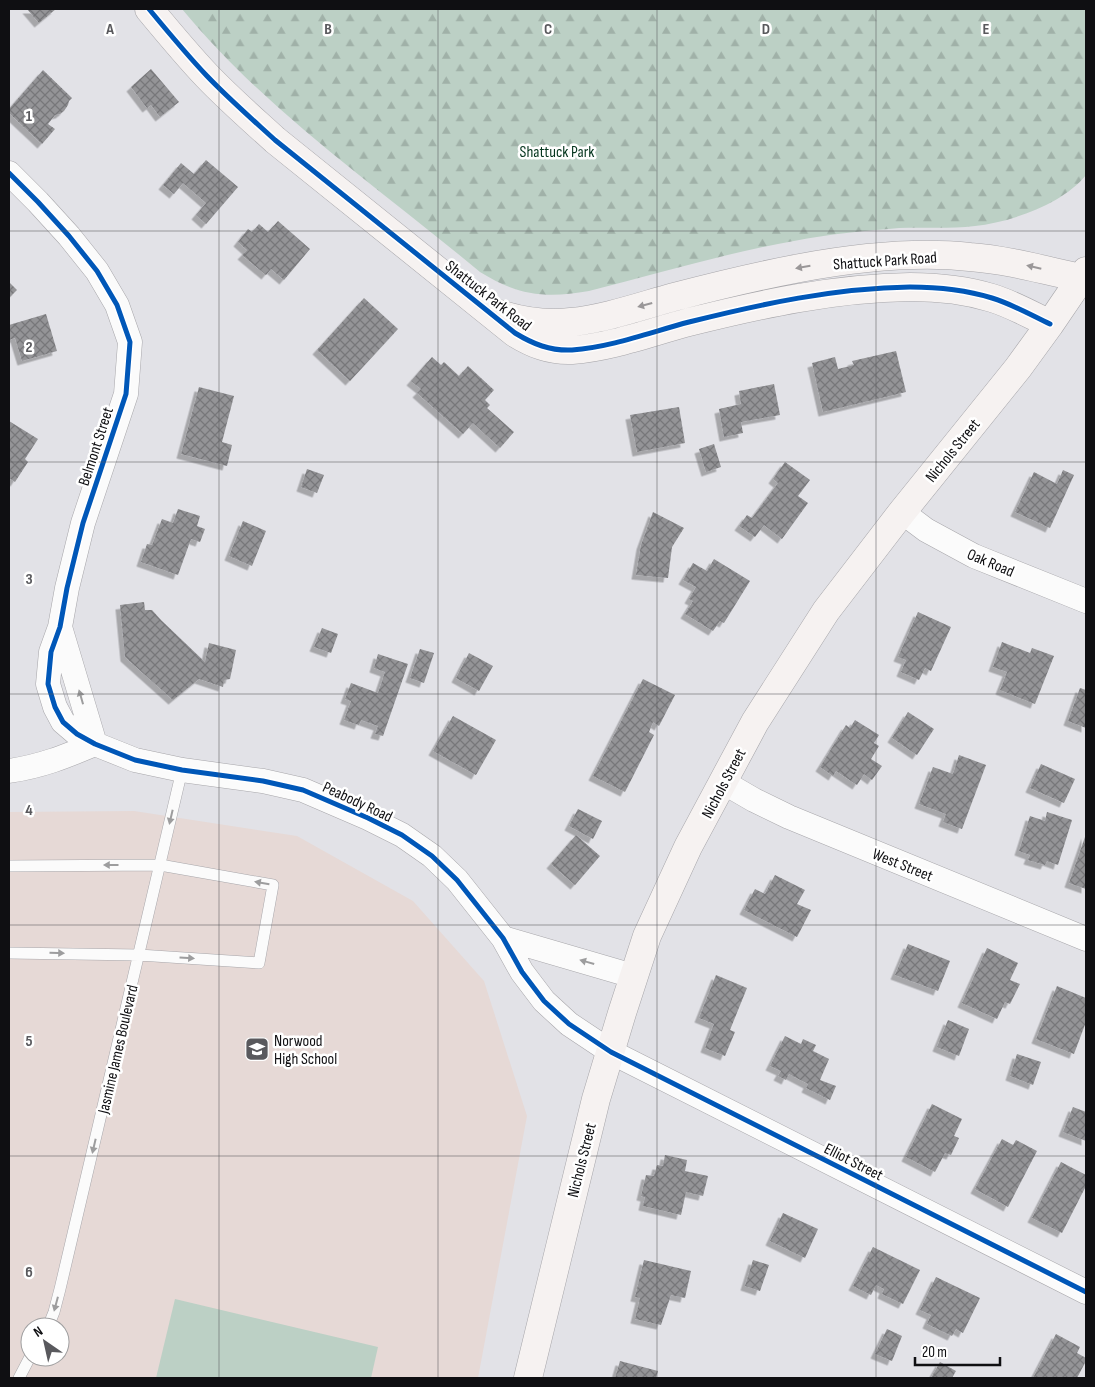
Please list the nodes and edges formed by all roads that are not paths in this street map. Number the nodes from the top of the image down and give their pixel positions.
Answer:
1 (149, 9) edge
2 (9, 173) edge
3 (1085, 276) edge
4 (678, 296) junction
5 (485, 310) junction
6 (687, 323) junction
7 (1050, 324) junction
8 (902, 512) junction
9 (1086, 601) edge
10 (95, 744) junction
11 (182, 770) junction
12 (9, 771) edge
13 (723, 782) junction
14 (160, 865) junction
15 (9, 866) edge
16 (503, 938) junction
17 (1086, 939) edge
18 (9, 953) edge
19 (139, 954) junction
20 (634, 976) junction
21 (610, 1052) junction
22 (1086, 1292) edge
23 (52, 1317) edge
24 (528, 1378) edge

1 - 5 street, Shattuck Park Road
2 - 10 street, Belmont Street
3 -> 4 street, Shattuck Park Road
3 - 7 street, Nichols Street
4 -> 5 street, Shattuck Park Road
4 - 6 street
5 - 6 street, Shattuck Park Road
6 - 7 street, Shattuck Park Road
7 - 8 street, Nichols Street
8 - 9 street, Oak Road
8 - 13 street, Nichols Street
10 - 11 street, Peabody Road
10 - 12 street
11 -> 14 lane, Jasmine James Boulevard
11 - 16 street, Peabody Road
13 - 17 street, West Street
13 - 20 street, Nichols Street
14 -> 15 lane
14 - 19 lane, Jasmine James Boulevard
19 -> 14 lane
20 -> 16 street
16 - 21 street, Peabody Road
18 -> 19 lane
19 -> 23 lane, Jasmine James Boulevard
20 - 21 street, Nichols Street
21 - 22 street, Elliot Street
21 - 24 street, Nichols Street

